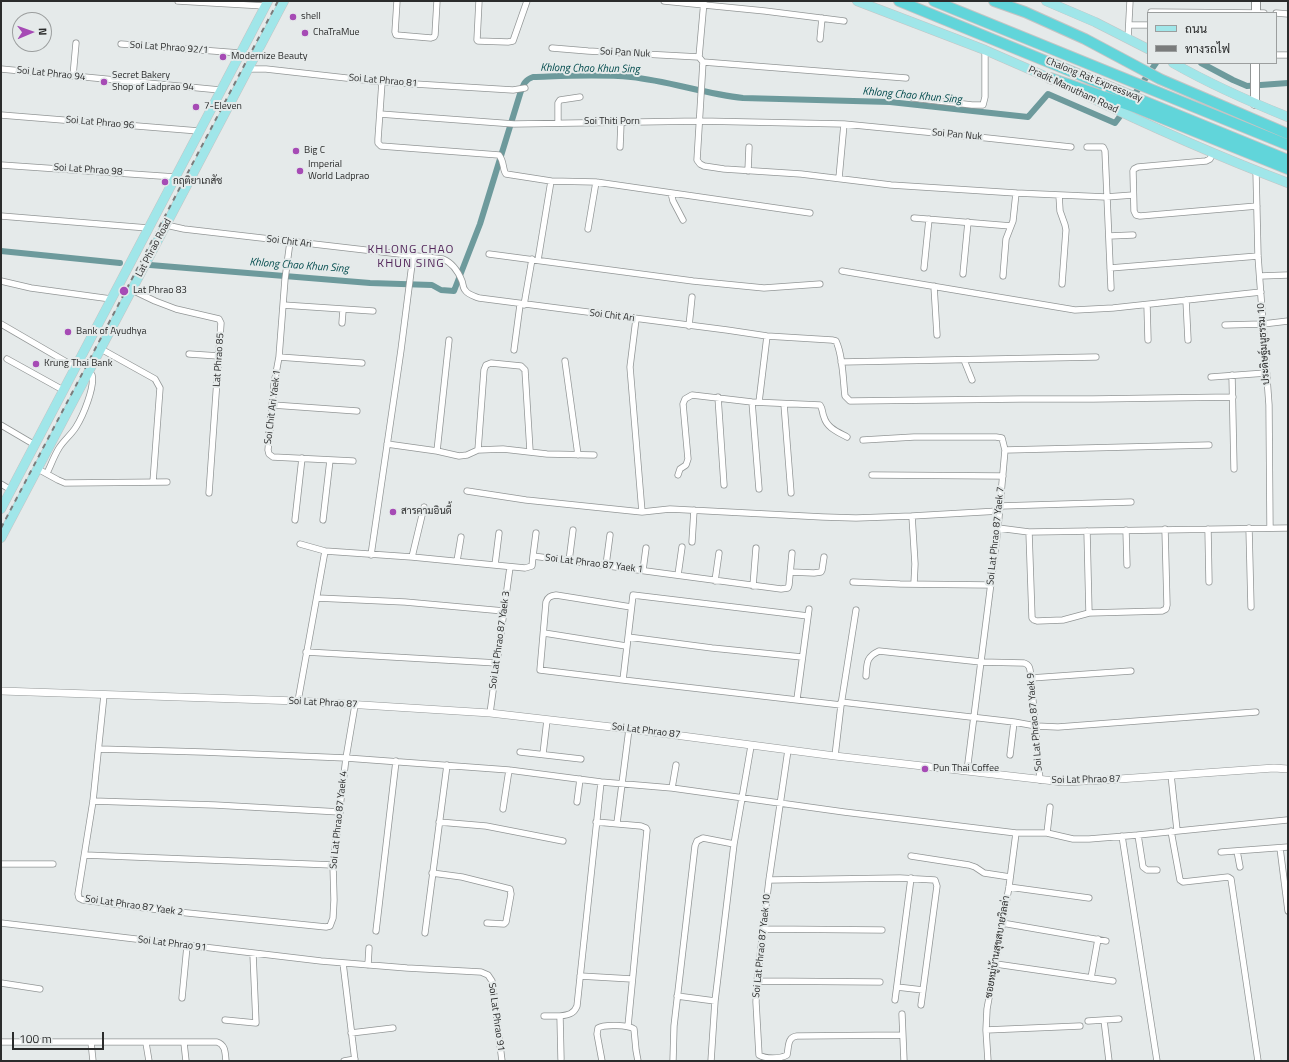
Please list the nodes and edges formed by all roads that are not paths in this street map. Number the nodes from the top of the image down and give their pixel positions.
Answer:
1 (178, 1) edge
2 (284, 1) edge
3 (397, 1) edge
4 (437, 1) edge
5 (479, 1) edge
6 (527, 1) edge
7 (664, 1) edge
8 (857, 1) edge
9 (899, 1) edge
10 (934, 1) edge
11 (994, 1) edge
12 (1046, 1) edge
13 (1130, 1) edge
14 (1256, 1) edge
15 (704, 3) edge
16 (266, 4) edge
17 (1256, 12) edge
18 (1277, 14) edge
19 (1288, 14) edge
20 (822, 18) junction
21 (844, 21) dead end
22 (1129, 25) junction
23 (1147, 25) edge
24 (1128, 38) junction
25 (820, 39) dead end
26 (76, 43) dead end
27 (121, 44) dead end
28 (552, 48) dead end
29 (1147, 48) edge
30 (985, 50) junction
31 (240, 53) junction
32 (1277, 55) edge
33 (1288, 55) edge
34 (701, 59) junction
35 (1175, 64) edge
36 (1255, 64) edge
37 (248, 68) junction
38 (1, 69) edge
39 (73, 76) junction
40 (906, 78) dead end
41 (1050, 78) joint
42 (382, 82) junction
43 (522, 88) dead end
44 (220, 90) junction
45 (580, 97) dead end
46 (913, 98) dead end
47 (1255, 104) junction
48 (1122, 109) junction
49 (380, 114) junction
50 (1, 115) edge
51 (1288, 117) edge
52 (700, 121) junction
53 (558, 123) junction
54 (621, 123) junction
55 (844, 124) junction
56 (199, 131) junction
57 (1288, 134) edge
58 (1288, 145) edge
59 (620, 147) dead end
60 (749, 147) dead end
61 (1071, 147) dead end
62 (1087, 147) dead end
63 (1213, 153) junction
64 (1288, 160) edge
65 (1, 165) edge
66 (1288, 169) edge
67 (748, 171) junction
68 (1256, 171) junction
69 (175, 177) junction
70 (839, 178) junction
71 (551, 181) junction
72 (596, 182) junction
73 (1288, 183) edge
74 (671, 192) junction
75 (1016, 193) junction
76 (1059, 195) junction
77 (1133, 195) junction
78 (1106, 197) junction
79 (1257, 206) junction
80 (810, 213) dead end
81 (1, 216) edge
82 (914, 218) dead end
83 (929, 219) junction
84 (683, 220) dead end
85 (968, 222) junction
86 (166, 225) junction
87 (1011, 226) junction
88 (148, 228) junction
89 (588, 229) dead end
90 (1134, 235) dead end
91 (1109, 236) junction
92 (290, 242) junction
93 (489, 254) dead end
94 (413, 256) junction
95 (1258, 256) junction
96 (535, 260) junction
97 (924, 268) dead end
98 (1110, 268) junction
99 (842, 271) dead end
100 (963, 274) dead end
101 (1288, 275) edge
102 (1003, 276) dead end
103 (1260, 276) junction
104 (1, 281) edge
105 (820, 284) dead end
106 (1062, 284) dead end
107 (934, 286) junction
108 (1111, 288) dead end
109 (132, 290) junction
110 (1261, 292) junction
111 (692, 297) dead end
112 (111, 299) junction
113 (1186, 300) junction
114 (283, 305) junction
115 (522, 305) junction
116 (1147, 305) junction
117 (343, 310) junction
118 (373, 311) dead end
119 (636, 319) junction
120 (1288, 321) edge
121 (342, 323) dead end
122 (1, 324) edge
123 (1263, 324) junction
124 (1225, 325) dead end
125 (689, 326) junction
126 (937, 335) dead end
127 (767, 336) junction
128 (449, 340) dead end
129 (1148, 340) dead end
130 (1188, 340) dead end
131 (101, 349) junction
132 (514, 350) dead end
133 (189, 354) dead end
134 (219, 356) junction
135 (279, 357) junction
136 (1096, 357) dead end
137 (7, 358) dead end
138 (964, 360) junction
139 (565, 361) dead end
140 (841, 362) junction
141 (362, 363) dead end
142 (75, 367) junction
143 (88, 373) junction
144 (1266, 373) junction
145 (1232, 375) junction
146 (1211, 377) dead end
147 (972, 380) dead end
148 (63, 390) junction
149 (1233, 397) junction
150 (718, 398) junction
151 (752, 402) junction
152 (760, 402) junction
153 (784, 404) junction
154 (273, 405) junction
155 (357, 411) dead end
156 (1, 425) edge
157 (846, 437) dead end
158 (863, 440) dead end
159 (387, 444) junction
160 (35, 445) junction
161 (1209, 445) dead end
162 (478, 450) junction
163 (1005, 450) junction
164 (437, 451) junction
165 (530, 451) junction
166 (578, 455) junction
167 (594, 455) dead end
168 (302, 458) junction
169 (330, 460) junction
170 (353, 461) dead end
171 (38, 468) junction
172 (1234, 469) dead end
173 (46, 474) junction
174 (678, 475) dead end
175 (872, 475) dead end
176 (1003, 476) junction
177 (153, 482) junction
178 (167, 482) dead end
179 (1, 484) edge
180 (724, 485) dead end
181 (759, 489) dead end
182 (11, 490) junction
183 (467, 491) dead end
184 (209, 493) dead end
185 (791, 493) dead end
186 (1131, 502) dead end
187 (424, 507) dead end
188 (999, 508) junction
189 (1, 509) edge
190 (694, 510) junction
191 (642, 512) junction
192 (912, 516) junction
193 (295, 520) dead end
194 (323, 520) dead end
195 (998, 528) junction
196 (1249, 528) junction
197 (1270, 528) junction
198 (1288, 528) edge
199 (1165, 529) junction
200 (1208, 529) junction
201 (573, 530) dead end
202 (1126, 530) junction
203 (1087, 531) junction
204 (1029, 532) junction
205 (498, 533) dead end
206 (536, 533) dead end
207 (610, 535) dead end
208 (461, 537) dead end
209 (1, 538) edge
210 (692, 542) dead end
211 (300, 544) dead end
212 (682, 547) dead end
213 (646, 548) dead end
214 (756, 548) dead end
215 (325, 551) junction
216 (719, 553) dead end
217 (792, 553) dead end
218 (371, 555) junction
219 (533, 556) junction
220 (412, 557) junction
221 (824, 557) dead end
222 (569, 560) junction
223 (458, 561) junction
224 (495, 565) junction
225 (606, 565) junction
226 (1127, 565) dead end
227 (510, 567) junction
228 (643, 570) junction
229 (791, 572) junction
230 (678, 575) junction
231 (715, 581) junction
232 (853, 582) dead end
233 (1209, 582) dead end
234 (914, 584) junction
235 (991, 585) junction
236 (753, 586) junction
237 (317, 598) junction
238 (631, 607) junction
239 (1251, 607) dead end
240 (809, 609) dead end
241 (856, 610) dead end
242 (504, 611) junction
243 (1089, 614) junction
244 (808, 616) junction
245 (544, 633) junction
246 (628, 637) junction
247 (626, 646) junction
248 (306, 652) junction
249 (802, 657) junction
250 (981, 662) junction
251 (497, 663) junction
252 (1131, 671) dead end
253 (866, 676) dead end
254 (1031, 678) junction
255 (623, 680) junction
256 (1, 690) edge
257 (104, 695) junction
258 (797, 699) junction
259 (298, 701) junction
260 (841, 703) junction
261 (355, 705) junction
262 (1256, 712) dead end
263 (490, 714) junction
264 (974, 718) junction
265 (547, 720) junction
266 (1014, 722) junction
267 (1036, 726) junction
268 (629, 729) junction
269 (751, 746) junction
270 (99, 749) junction
271 (788, 750) junction
272 (520, 752) dead end
273 (543, 754) junction
274 (1010, 755) dead end
275 (835, 756) junction
276 (346, 758) junction
277 (581, 759) dead end
278 (396, 761) junction
279 (447, 765) junction
280 (676, 765) dead end
281 (1288, 769) edge
282 (509, 770) junction
283 (967, 771) junction
284 (1171, 775) junction
285 (580, 779) junction
286 (1040, 780) junction
287 (601, 782) junction
288 (621, 784) junction
289 (672, 788) junction
290 (742, 799) junction
291 (93, 801) junction
292 (577, 802) dead end
293 (781, 804) junction
294 (1050, 807) dead end
295 (503, 808) dead end
296 (340, 812) junction
297 (1287, 820) dead end
298 (439, 822) junction
299 (596, 822) junction
300 (617, 824) junction
301 (1174, 830) junction
302 (1016, 833) junction
303 (1047, 833) junction
304 (1138, 835) junction
305 (1122, 836) junction
306 (562, 841) dead end
307 (734, 844) junction
308 (1288, 847) edge
309 (1280, 848) junction
310 (1237, 851) junction
311 (1221, 852) dead end
312 (85, 854) junction
313 (911, 856) dead end
314 (1, 864) edge
315 (53, 864) dead end
316 (333, 865) junction
317 (1240, 867) dead end
318 (1157, 870) dead end
319 (432, 873) junction
320 (1010, 877) junction
321 (912, 878) junction
322 (769, 880) junction
323 (1008, 887) junction
324 (1089, 898) dead end
325 (1288, 911) edge
326 (1, 923) edge
327 (486, 923) dead end
328 (1002, 923) junction
329 (321, 927) joint
330 (764, 929) junction
331 (376, 930) dead end
332 (882, 930) dead end
333 (425, 933) dead end
334 (1098, 939) junction
335 (1106, 940) dead end
336 (188, 946) junction
337 (370, 948) dead end
338 (253, 954) junction
339 (343, 963) junction
340 (996, 964) junction
341 (368, 965) junction
342 (580, 976) junction
343 (1091, 978) junction
344 (632, 979) junction
345 (757, 980) junction
346 (1113, 981) dead end
347 (880, 982) dead end
348 (1, 983) edge
349 (897, 987) junction
350 (40, 989) dead end
351 (923, 990) junction
352 (677, 996) junction
353 (182, 998) dead end
354 (895, 1000) dead end
355 (715, 1001) junction
356 (921, 1004) dead end
357 (902, 1014) dead end
358 (544, 1016) dead end
359 (560, 1016) junction
360 (1119, 1019) dead end
361 (225, 1020) dead end
362 (1104, 1020) junction
363 (1088, 1021) dead end
364 (628, 1026) junction
365 (1080, 1026) dead end
366 (393, 1028) dead end
367 (986, 1030) junction
368 (351, 1033) junction
369 (902, 1035) junction
370 (1, 1042) edge
371 (91, 1042) junction
372 (146, 1043) junction
373 (184, 1043) junction
374 (561, 1059) dead end
375 (780, 1059) edge
376 (355, 1060) edge
377 (94, 1061) edge
378 (149, 1061) edge
379 (186, 1061) edge
380 (226, 1061) edge
381 (344, 1061) edge
382 (502, 1061) edge
383 (602, 1061) edge
384 (638, 1061) edge
385 (673, 1061) edge
386 (711, 1061) edge
387 (904, 1061) edge
388 (988, 1061) edge
389 (1109, 1061) edge
390 (1157, 1061) edge
391 (1258, 1061) edge

1 - 16 street
2 - 37 main road, Lat Phrao Road
3 - 4 street
5 - 6 street
7 - 15 street
8 - 30 main road, Pradit Manutham Road
9 - 64 highway, Chalong Rat Expressway
10 - 58 highway, Chalong Rat Expressway
11 - 57 highway
12 - 24 main road
13 - 22 street
14 - 17 main road
15 - 20 street
15 - 34 street
16 - 31 main road, Lat Phrao Road
18 - 19 street
20 - 21 street
20 - 25 street
22 - 23 street
22 - 24 street
24 - 29 main road
26 - 39 street
27 - 31 street, Soi Lat Phrao 92/1
28 - 34 street, Soi Pan Nuk
30 - 41 main road, Pradit Manutham Road
30 - 46 street
31 - 44 main road, Lat Phrao Road
32 - 33 street
34 - 40 street, Soi Pan Nuk
34 - 52 street
35 - 47 main road
36 - 47 main road
37 - 42 street, Soi Lat Phrao 81
37 - 86 main road, Lat Phrao Road
38 - 39 street, Soi Lat Phrao 94
39 - 44 street, Soi Lat Phrao 94
41 - 48 highway
42 - 43 street, Soi Lat Phrao 81
42 - 49 street
44 - 56 main road, Lat Phrao Road
45 - 53 street
47 - 51 main road
48 - 63 main road, Pradit Manutham Road
48 - 66 highway
49 - 53 street, Soi Thiti Porn
49 - 71 street
50 - 56 street, Soi Lat Phrao 96
52 - 54 street, Soi Thiti Porn
52 - 55 street, Soi Thiti Porn
52 - 67 street
53 - 54 street, Soi Thiti Porn
54 - 59 street
55 - 61 street, Soi Pan Nuk
55 - 70 street
56 - 69 main road, Lat Phrao Road
60 - 67 street
62 - 78 street
63 - 68 main road, Pradit Manutham Road
63 - 77 street
65 - 69 street, Soi Lat Phrao 98
67 - 70 street
68 - 73 main road, Pradit Manutham Road
68 - 79 street, ประดิษฐ์มนูธรรม 10
69 - 88 main road, Lat Phrao Road
70 - 75 street
71 - 72 street
71 - 96 street
72 - 74 street
72 - 89 street
74 - 80 street
74 - 84 street
75 - 76 street
75 - 87 street
76 - 78 street
76 - 106 street
77 - 78 street
77 - 79 street
78 - 91 street
79 - 95 street, ประดิษฐ์มนูธรรม 10
81 - 88 street
82 - 83 street
83 - 85 street
83 - 97 street
85 - 87 street
85 - 100 street
86 - 92 street, Soi Chit Ari
86 - 109 main road, Lat Phrao Road
87 - 102 street
88 - 112 main road, Lat Phrao Road
90 - 91 street
91 - 98 street
92 - 94 street, Soi Chit Ari
92 - 114 street, Soi Chit Ari Yaek 1
93 - 96 street
94 - 115 street, Soi Chit Ari
94 - 159 street
95 - 98 street
95 - 103 street, ประดิษฐ์มนูธรรม 10
96 - 105 street
96 - 115 street
98 - 108 street
99 - 107 street
101 - 103 street
103 - 110 street, ประดิษฐ์มนูธรรม 10
104 - 112 street
107 - 116 street
107 - 126 street
109 - 131 main road, Lat Phrao Road
109 - 134 street, Lat Phrao 85
110 - 113 street
110 - 123 street, ประดิษฐ์มนูธรรม 10
111 - 125 street
112 - 142 main road, Lat Phrao Road
113 - 116 street
113 - 130 street
114 - 117 street
114 - 135 street, Soi Chit Ari Yaek 1
115 - 119 street, Soi Chit Ari
115 - 132 street
116 - 129 street
117 - 118 street
117 - 121 street
119 - 125 street, Soi Chit Ari
119 - 191 street
120 - 123 street
122 - 142 street
123 - 124 street
123 - 144 street, ประดิษฐ์มนูธรรม 10
125 - 127 street, Soi Chit Ari
127 - 140 street, Soi Chit Ari
127 - 152 street
128 - 164 street
131 - 143 main road, Lat Phrao Road
131 - 177 street
133 - 134 street
134 - 184 street, Lat Phrao 85
135 - 141 street, Soi Chit Ari Yaek 1
135 - 154 street, Soi Chit Ari Yaek 1
136 - 138 street
137 - 148 street
138 - 140 street
138 - 147 street
139 - 166 street
140 - 149 street
142 - 148 main road, Lat Phrao Road
143 - 171 main road, Lat Phrao Road
143 - 173 street
144 - 145 street
144 - 197 street, ประดิษฐ์มนูธรรม 10
145 - 146 street
145 - 149 street
148 - 160 main road, Lat Phrao Road
149 - 172 street
150 - 151 street
150 - 174 street
150 - 180 street
151 - 152 street
151 - 181 street
152 - 153 street
153 - 157 street
153 - 185 street
154 - 155 street
154 - 168 street, Soi Chit Ari Yaek 1
156 - 160 street
158 - 163 street
159 - 164 street
159 - 218 street
160 - 182 main road, Lat Phrao Road
161 - 163 street
162 - 164 street
162 - 165 street
162 - 165 street
163 - 176 street, Soi Lat Phrao 87 Yaek 7
165 - 166 street
166 - 167 street
168 - 169 street, Soi Chit Ari Yaek 1
168 - 193 street
169 - 170 street, Soi Chit Ari Yaek 1
169 - 194 street
171 - 173 street
171 - 209 main road, Lat Phrao Road
173 - 177 street
175 - 176 street
176 - 188 street, Soi Lat Phrao 87 Yaek 7
177 - 178 street
179 - 182 street
182 - 189 main road, Lat Phrao Road
183 - 191 street
186 - 188 street
187 - 220 street
188 - 192 street
188 - 195 street, Soi Lat Phrao 87 Yaek 7
190 - 191 street
190 - 192 street
190 - 210 street
192 - 234 street
195 - 204 street
195 - 235 street, Soi Lat Phrao 87 Yaek 7
196 - 197 street
196 - 200 street
196 - 239 street
197 - 198 street
199 - 200 street
199 - 202 street
199 - 243 street
200 - 233 street
201 - 222 street
202 - 203 street
202 - 226 street
203 - 204 street
203 - 243 street
204 - 243 street
205 - 224 street
206 - 219 street
207 - 225 street
208 - 223 street
211 - 215 street, Soi Lat Phrao 87 Yaek 1
212 - 230 street
213 - 228 street
214 - 236 street
215 - 218 street, Soi Lat Phrao 87 Yaek 1
215 - 237 street
216 - 231 street
217 - 229 street, Soi Lat Phrao 87 Yaek 1
218 - 220 street, Soi Lat Phrao 87 Yaek 1
219 - 222 street, Soi Lat Phrao 87 Yaek 1
219 - 227 street, Soi Lat Phrao 87 Yaek 1
220 - 223 street, Soi Lat Phrao 87 Yaek 1
221 - 229 street
222 - 225 street, Soi Lat Phrao 87 Yaek 1
223 - 224 street, Soi Lat Phrao 87 Yaek 1
224 - 227 street, Soi Lat Phrao 87 Yaek 1
225 - 228 street, Soi Lat Phrao 87 Yaek 1
227 - 242 street, Soi Lat Phrao 87 Yaek 3
228 - 230 street, Soi Lat Phrao 87 Yaek 1
229 - 236 street, Soi Lat Phrao 87 Yaek 1
230 - 231 street, Soi Lat Phrao 87 Yaek 1
231 - 236 street, Soi Lat Phrao 87 Yaek 1
232 - 234 street
234 - 235 street
235 - 250 street, Soi Lat Phrao 87 Yaek 7
237 - 242 street
237 - 248 street
238 - 244 street
238 - 245 street
238 - 246 street
240 - 244 street
241 - 260 street
242 - 251 street, Soi Lat Phrao 87 Yaek 3
244 - 249 street
245 - 247 street
245 - 255 street
246 - 247 street
246 - 249 street
247 - 255 street
248 - 251 street
248 - 259 street
249 - 258 street
250 - 253 street
250 - 254 street, Soi Lat Phrao 87 Yaek 9
250 - 264 street, Soi Lat Phrao 87 Yaek 7
251 - 263 street, Soi Lat Phrao 87 Yaek 3
252 - 254 street
254 - 267 street, Soi Lat Phrao 87 Yaek 9
255 - 258 street
256 - 257 street, Soi Lat Phrao 87
257 - 259 street, Soi Lat Phrao 87
257 - 270 street, Soi Lat Phrao 87 Yaek 2
258 - 260 street
259 - 261 street, Soi Lat Phrao 87
260 - 264 street
260 - 275 street
261 - 263 street, Soi Lat Phrao 87
261 - 276 street, Soi Lat Phrao 87 Yaek 4
262 - 267 street
263 - 265 street, Soi Lat Phrao 87
264 - 266 street
264 - 283 street, Soi Lat Phrao 87 Yaek 7
265 - 268 street, Soi Lat Phrao 87
265 - 273 street
266 - 267 street
266 - 274 street
267 - 286 street, Soi Lat Phrao 87 Yaek 9
268 - 269 street, Soi Lat Phrao 87
268 - 288 street
269 - 271 street, Soi Lat Phrao 87
269 - 290 street
270 - 276 street
270 - 291 street, Soi Lat Phrao 87 Yaek 2
271 - 275 street, Soi Lat Phrao 87
271 - 293 street, Soi Lat Phrao 87 Yaek 10
272 - 273 street
273 - 277 street
275 - 283 street, Soi Lat Phrao 87
276 - 278 street
276 - 296 street, Soi Lat Phrao 87 Yaek 4
278 - 279 street
278 - 331 street
279 - 282 street
279 - 298 street
280 - 289 street
281 - 284 street, Soi Lat Phrao 87
282 - 285 street
282 - 295 street
283 - 286 street, Soi Lat Phrao 87
284 - 286 street, Soi Lat Phrao 87
284 - 301 street
285 - 287 street
285 - 292 street
287 - 288 street
287 - 299 street
288 - 289 street
288 - 300 street
289 - 290 street
290 - 293 street
290 - 307 street
291 - 296 street
291 - 312 street, Soi Lat Phrao 87 Yaek 2
293 - 302 street
293 - 322 street, Soi Lat Phrao 87 Yaek 10
294 - 303 street
296 - 316 street, Soi Lat Phrao 87 Yaek 4
297 - 301 street
298 - 306 street
298 - 319 street
299 - 300 street
299 - 342 street
300 - 344 street
301 - 304 street
301 - 391 street
302 - 303 street
302 - 320 street, ซอยหมู่บ้านสุขสบายวิลล่า
303 - 305 street
304 - 305 street
304 - 318 street
305 - 390 street
307 - 352 street
307 - 355 street
308 - 309 street
309 - 310 street
309 - 325 street
310 - 311 street
310 - 317 street
312 - 316 street
312 - 329 street, Soi Lat Phrao 87 Yaek 2
313 - 320 street
314 - 315 street
316 - 329 street, Soi Lat Phrao 87 Yaek 4
319 - 327 street
319 - 333 street
320 - 323 street, ซอยหมู่บ้านสุขสบายวิลล่า
321 - 322 street
321 - 349 street
321 - 351 street
322 - 330 street, Soi Lat Phrao 87 Yaek 10
323 - 324 street
323 - 328 street, ซอยหมู่บ้านสุขสบายวิลล่า
326 - 336 street, Soi Lat Phrao 91
328 - 334 street
328 - 340 street, ซอยหมู่บ้านสุขสบายวิลล่า
330 - 332 street
330 - 345 street, Soi Lat Phrao 87 Yaek 10
334 - 335 street
334 - 343 street
336 - 338 street, Soi Lat Phrao 91
336 - 353 street
337 - 341 street
338 - 339 street, Soi Lat Phrao 91
338 - 361 street
339 - 341 street, Soi Lat Phrao 91
339 - 368 street
340 - 343 street
340 - 367 street, ซอยหมู่บ้านสุขสบายวิลล่า
341 - 382 street, Soi Lat Phrao 91
342 - 344 street
342 - 359 street
343 - 346 street
344 - 364 street
345 - 347 street
345 - 375 street, Soi Lat Phrao 87 Yaek 10
348 - 350 street
349 - 351 street
349 - 354 street
351 - 356 street
352 - 355 street
352 - 385 street
355 - 386 street
357 - 369 street
358 - 359 street
359 - 374 street
360 - 362 street
362 - 363 street
362 - 389 street
364 - 383 street
364 - 384 street
365 - 367 street
366 - 368 street
367 - 388 street, ซอยหมู่บ้านสุขสบายวิลล่า
368 - 376 street
369 - 375 street, Soi Lat Phrao 87 Yaek 10
369 - 387 street
370 - 371 street
371 - 372 street
371 - 377 street
372 - 373 street
372 - 378 street
373 - 379 street
373 - 380 street
376 - 381 street

